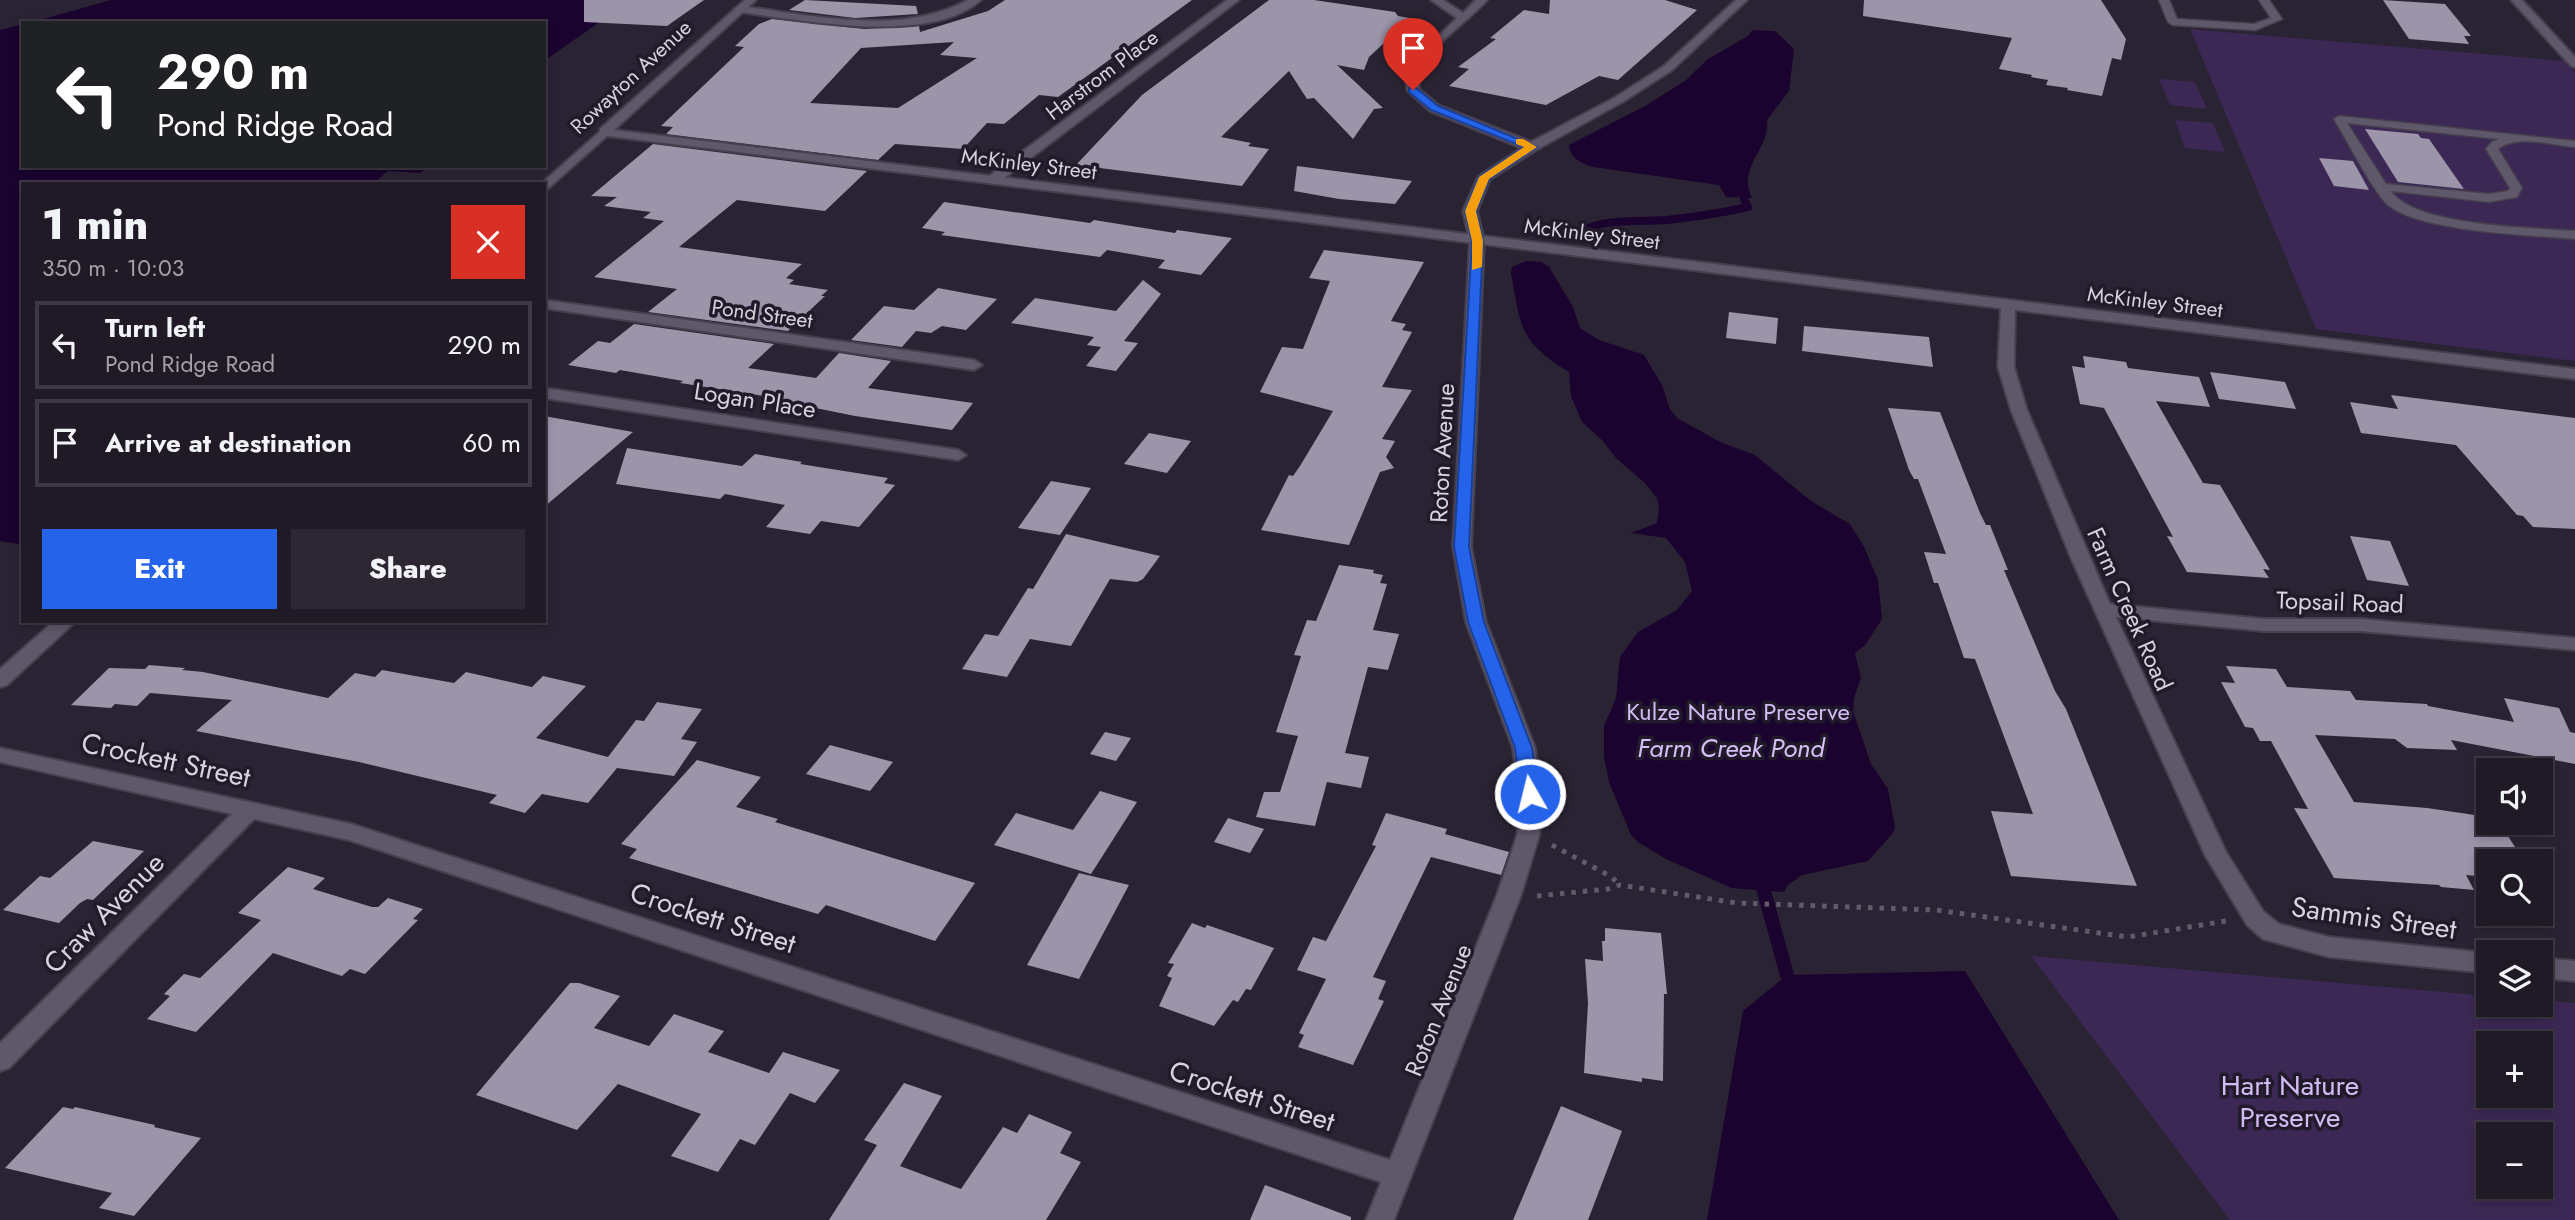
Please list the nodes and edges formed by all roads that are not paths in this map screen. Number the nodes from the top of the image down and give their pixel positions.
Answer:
1 (751, 0) edge
2 (976, 0) edge
3 (1234, 0) edge
4 (1436, 0) edge
5 (1482, 0) edge
6 (1742, 0) edge
7 (2164, 0) edge
8 (2264, 0) edge
9 (2516, 0) edge
10 (739, 9) junction
11 (1462, 17) junction
12 (2575, 64) edge
13 (604, 132) junction
14 (2513, 138) junction
15 (2575, 144) edge
16 (1532, 147) junction
17 (993, 180) junction
18 (546, 186) edge
19 (2382, 187) junction
20 (2575, 235) edge
21 (1477, 241) junction
22 (546, 304) edge
23 (2008, 306) junction
24 (974, 365) dead end
25 (2575, 374) edge
26 (546, 393) edge
27 (958, 455) dead end
28 (2103, 609) junction
29 (64, 623) edge
30 (2575, 644) edge
31 (0, 681) edge
32 (0, 755) edge
33 (250, 809) junction
34 (2255, 918) joint
35 (2476, 962) edge
36 (2553, 969) edge
37 (2575, 971) edge
38 (0, 1060) edge
39 (1398, 1175) junction
40 (1380, 1220) edge

1 - 10 street, Rowayton Avenue
2 - 10 street
3 - 17 street, Harstrom Place
4 - 11 street
5 - 11 street
6 - 16 street, Roton Avenue
7 - 8 lane
9 - 12 street
10 - 13 street, Rowayton Avenue
11 - 16 street
13 - 17 street, McKinley Street
13 - 18 street, Rowayton Avenue
14 - 15 lane
14 - 19 lane
14 - 19 lane
16 - 21 street, Roton Avenue
17 - 21 street, McKinley Street
19 - 20 lane
21 - 23 street, McKinley Street
21 - 39 street, Roton Avenue
22 - 24 street, Pond Street
23 - 25 street, McKinley Street
23 - 28 street, Farm Creek Road
26 - 27 street, Logan Place
28 - 30 street, Topsail Road
28 - 34 street, Farm Creek Road
29 - 31 street
32 - 33 street, Crockett Street
33 - 38 street, Craw Avenue
33 - 39 street, Crockett Street
34 - 35 street, Sammis Street
36 - 37 street
39 - 40 street, Roton Avenue

